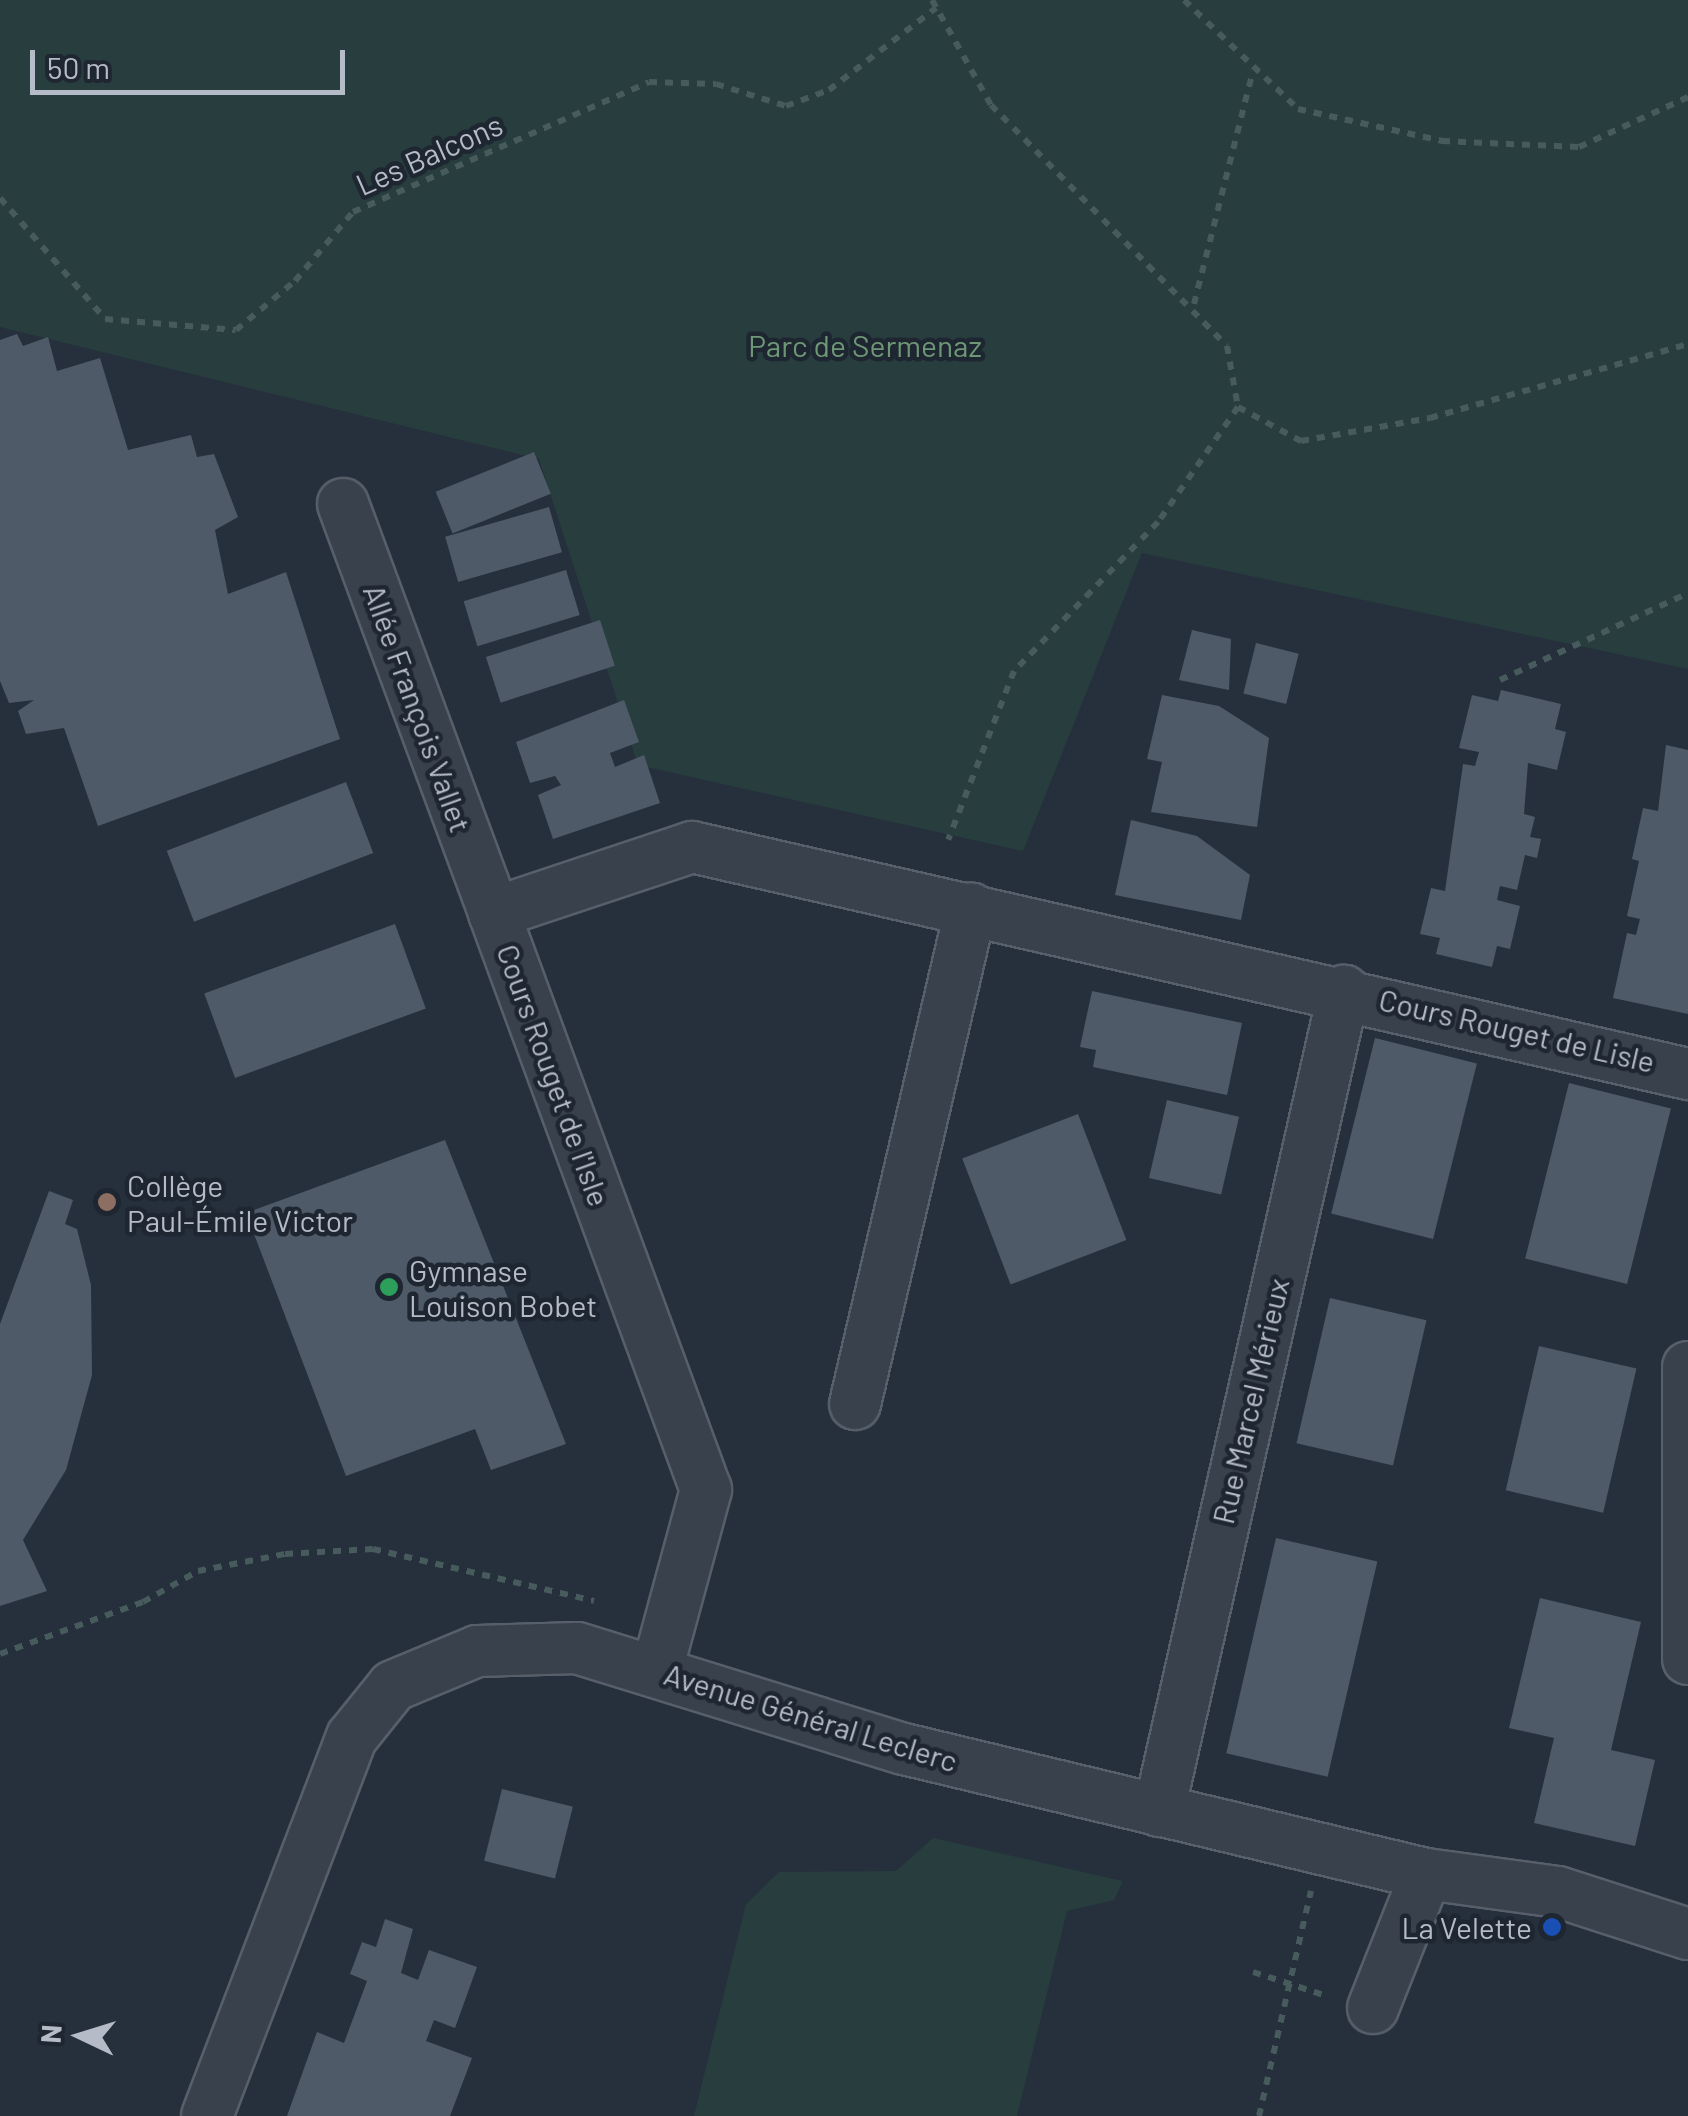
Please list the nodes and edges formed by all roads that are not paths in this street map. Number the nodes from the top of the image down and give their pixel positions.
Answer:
1 (343, 504) dead end
2 (972, 908) junction
3 (494, 912) junction
4 (1344, 991) junction
5 (1688, 1074) edge
6 (1688, 1367) edge
7 (855, 1404) dead end
8 (663, 1648) junction
9 (1688, 1659) edge
10 (1158, 1811) junction
11 (1426, 1874) junction
12 (1688, 1934) edge
13 (1350, 2002) road end
14 (207, 2116) edge

1 - 3 street, Allée François Vallet
2 - 3 street, Cours Rouget de l'Isle
2 - 4 street, Cours Rouget de l'Isle
2 - 7 street
3 - 8 street, Cours Rouget de l'Isle
4 - 5 street, Cours Rouget de Lisle
4 - 10 street, Rue Marcel Mérieux
6 - 9 street
8 - 10 street, Avenue Général Leclerc
8 - 14 street, Avenue Général Leclerc
10 - 11 street, Avenue Général Leclerc
11 - 12 street, Avenue Général Leclerc
11 - 13 street

